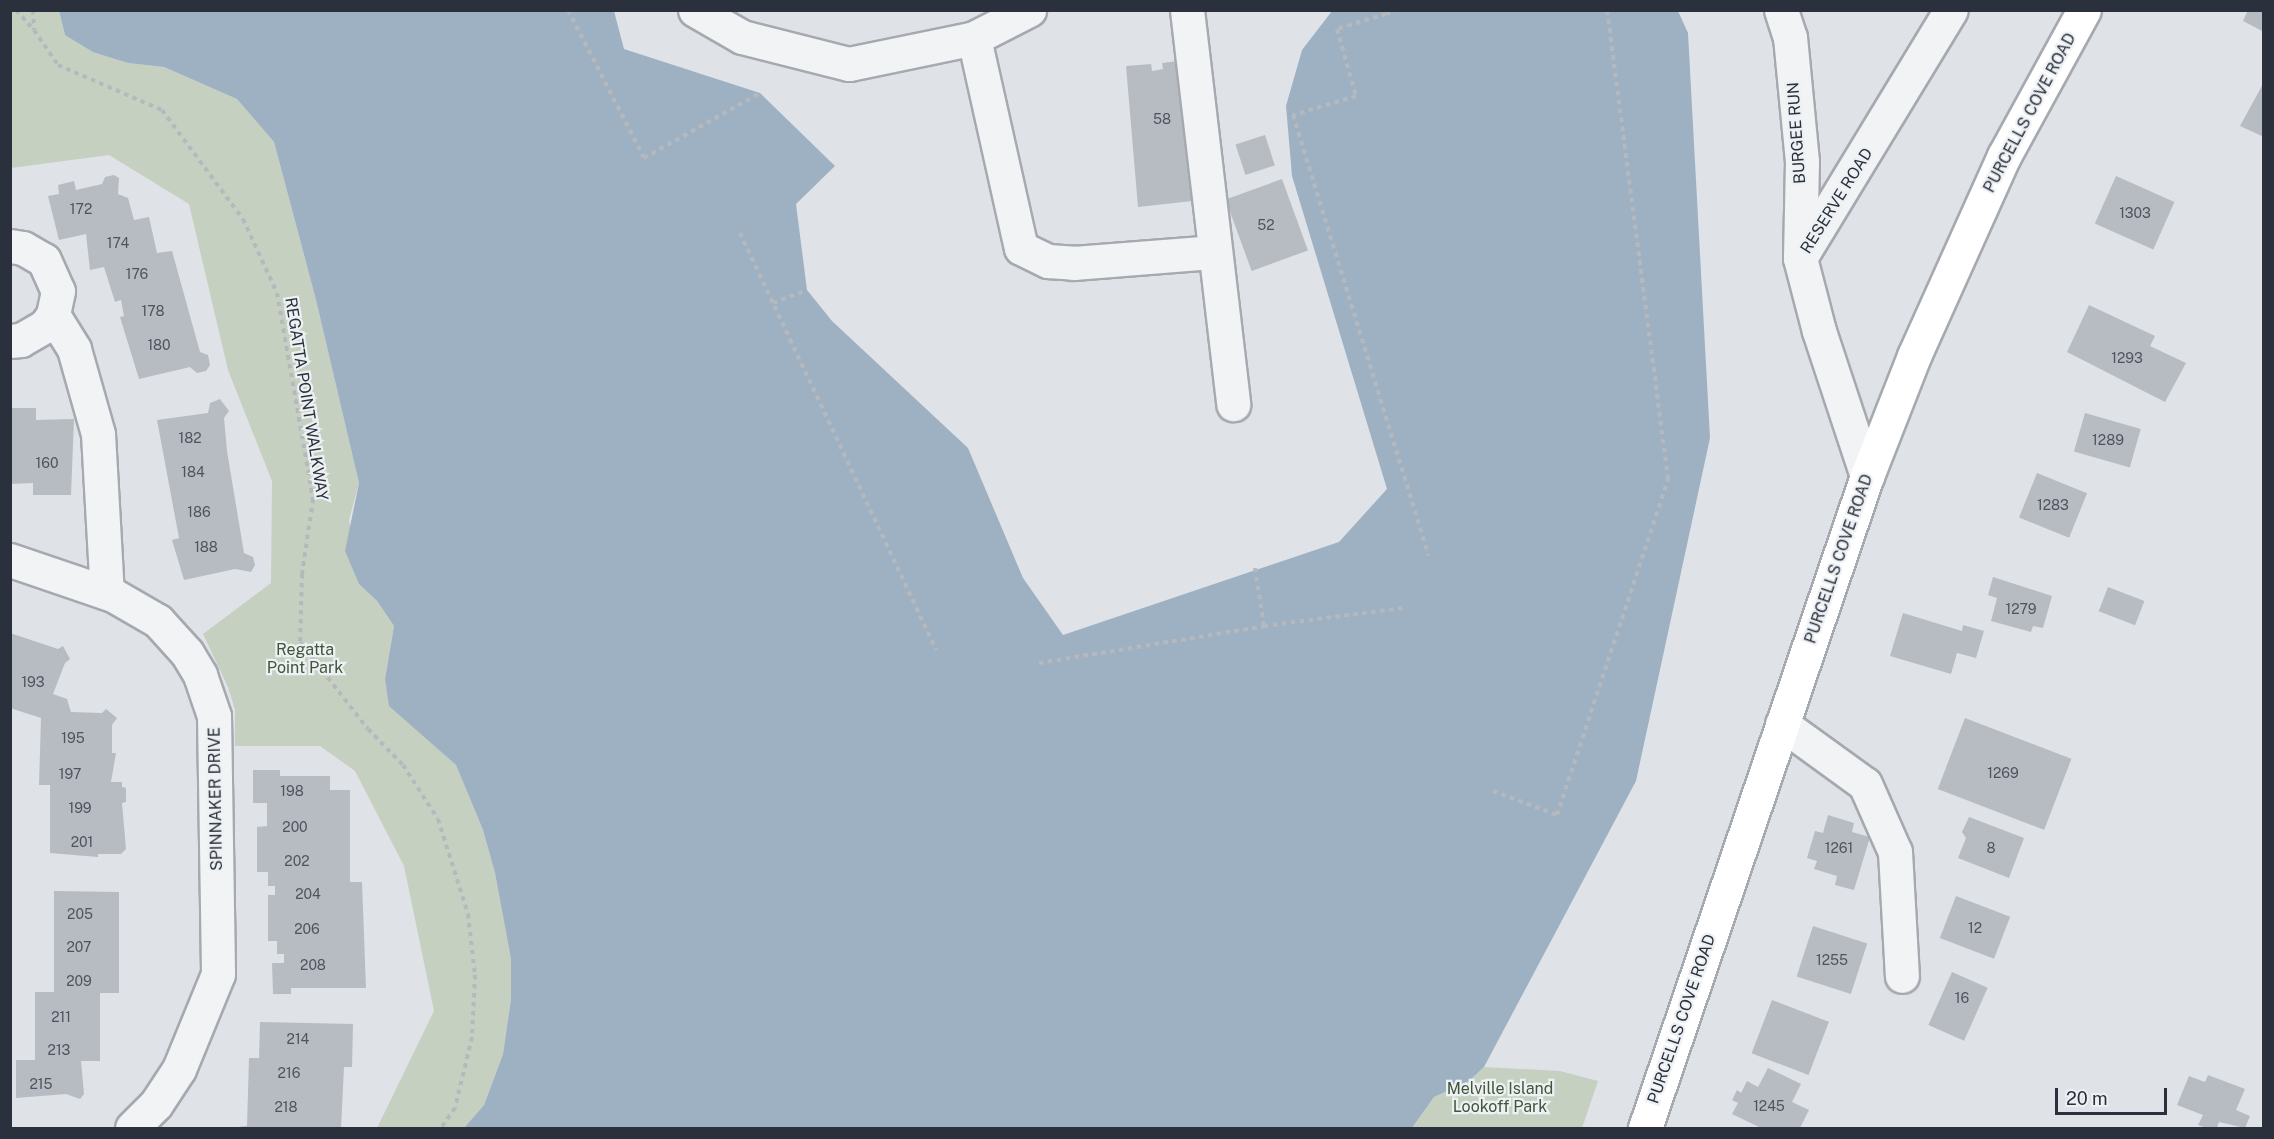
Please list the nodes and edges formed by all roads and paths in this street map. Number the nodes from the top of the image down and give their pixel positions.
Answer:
1 (16, 10) edge
2 (33, 10) edge
3 (567, 10) edge
4 (695, 10) edge
5 (1029, 10) edge
6 (1187, 10) edge
7 (1397, 10) edge
8 (1607, 10) edge
9 (1781, 10) edge
10 (1951, 10) edge
11 (2084, 10) edge
12 (1385, 12) edge
13 (34, 30) junction
14 (974, 38) junction
15 (760, 93) dead end
16 (740, 233) dead end
17 (10, 246) edge
18 (1215, 252) junction
19 (1800, 258) junction
20 (807, 290) dead end
21 (773, 303) junction
22 (53, 315) junction
23 (10, 341) edge
24 (1233, 404) dead end
25 (1867, 476) junction
26 (1429, 555) dead end
27 (10, 560) edge
28 (1255, 568) dead end
29 (107, 592) junction
30 (1403, 608) dead end
31 (1264, 626) junction
32 (936, 650) dead end
33 (1039, 663) dead end
34 (1782, 724) junction
35 (1493, 791) dead end
36 (1902, 976) dead end
37 (132, 1128) edge
38 (441, 1128) edge
39 (1645, 1128) edge

1 - 13 path, REGATTA POINT WALKWAY
2 - 13 path
3 - 15 path
4 - 14 street
5 - 14 street
6 - 18 street
7 - 12 path
8 - 35 path
9 - 19 street, BURGEE RUN
10 - 19 street, RESERVE ROAD
11 - 25 main road, PURCELLS COVE ROAD
12 - 26 path
13 - 38 path, REGATTA POINT WALKWAY
14 - 18 street
16 - 21 path
17 - 22 street
18 - 24 street
19 - 25 street, RESERVE ROAD
20 - 21 path
21 - 32 path
22 - 23 street
22 - 29 street
25 - 34 main road, PURCELLS COVE ROAD
27 - 29 street, SPINNAKER DRIVE
28 - 31 path
29 - 37 street, SPINNAKER DRIVE
30 - 31 path
31 - 33 path
34 - 36 street
34 - 39 main road, PURCELLS COVE ROAD

